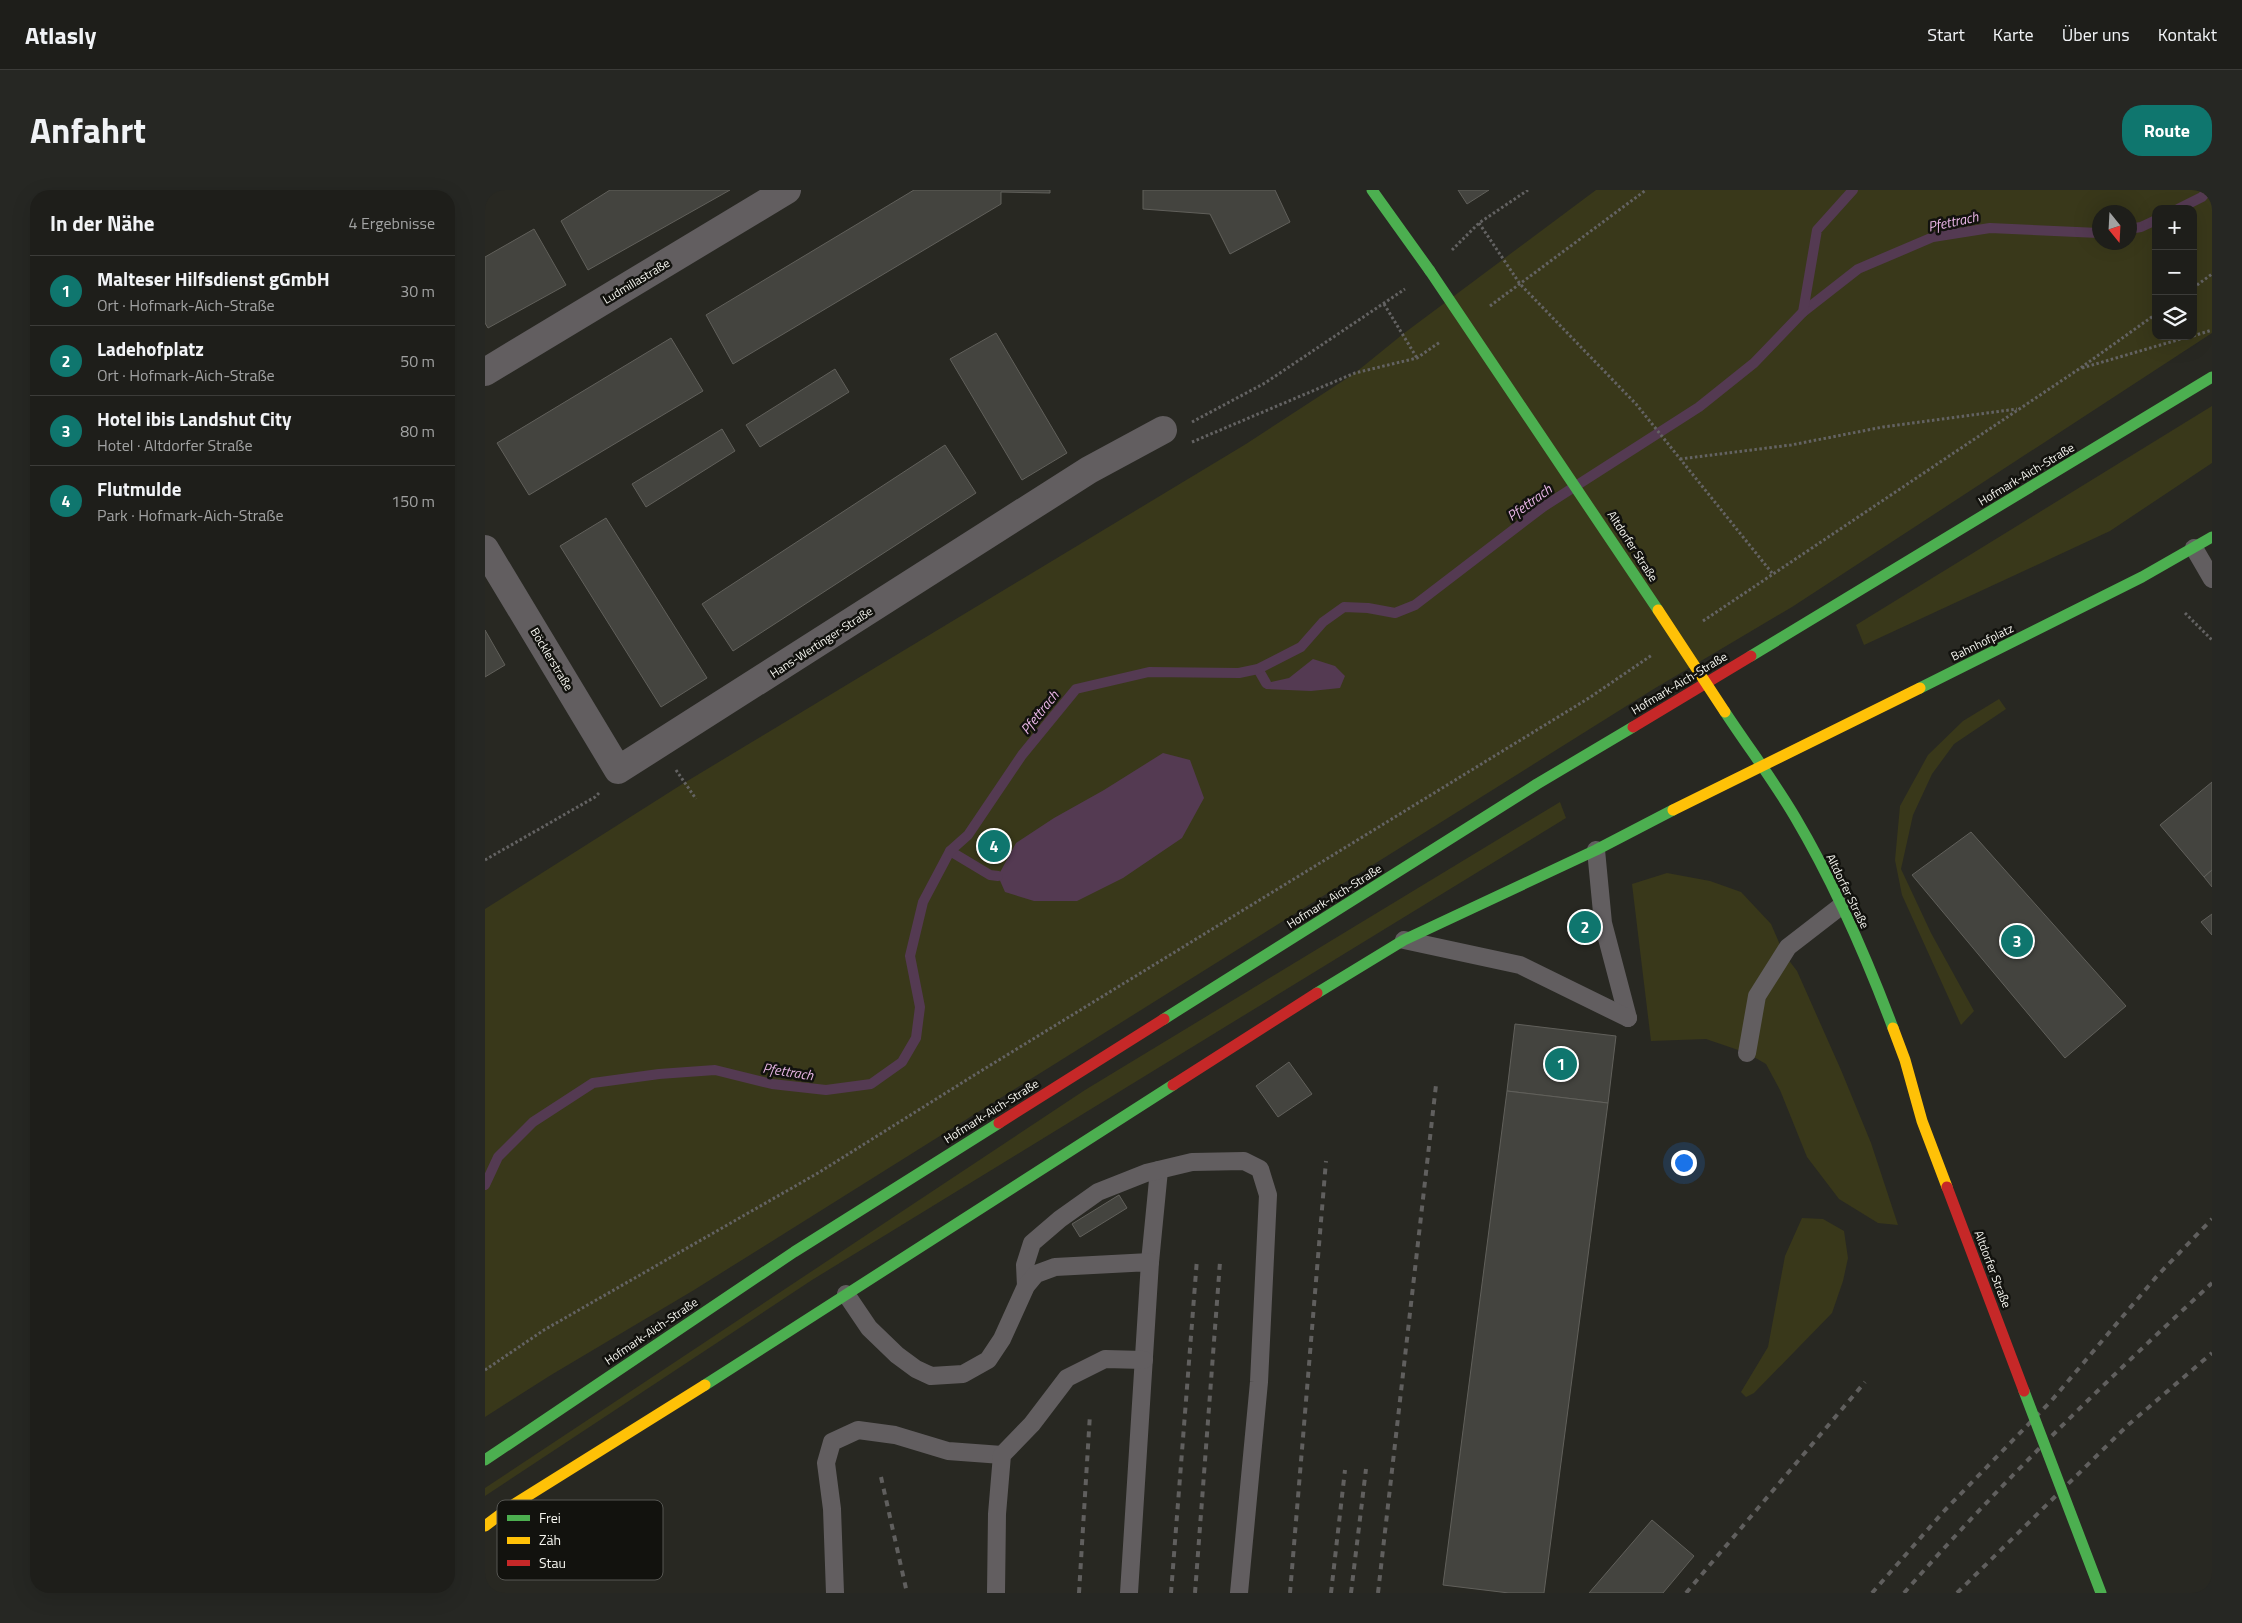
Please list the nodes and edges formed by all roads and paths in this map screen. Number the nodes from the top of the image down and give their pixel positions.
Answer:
1 (787, 190) edge
2 (1372, 190) edge
3 (1528, 190) edge
4 (1646, 190) edge
5 (1479, 223) junction
6 (1430, 271) junction
7 (2212, 274) edge
8 (1520, 284) junction
9 (2197, 285) edge
10 (1384, 304) junction
11 (2152, 317) edge
12 (2212, 330) edge
13 (2197, 334) edge
14 (2178, 340) edge
15 (2079, 369) junction
16 (485, 372) edge
17 (2212, 377) edge
18 (2018, 408) junction
19 (1163, 430) joint
20 (1188, 444) dead end
21 (1679, 459) junction
22 (2212, 537) edge
23 (2194, 548) junction
24 (485, 549) edge
25 (1772, 574) junction
26 (2212, 579) edge
27 (2185, 613) dead end
28 (1700, 622) dead end
29 (2212, 640) edge
30 (1660, 649) dead end
31 (659, 745) junction
32 (1761, 765) junction
33 (618, 770) junction
34 (697, 799) dead end
35 (1596, 850) junction
36 (485, 860) edge
37 (1841, 906) junction
38 (1404, 940) junction
39 (1747, 1053) dead end
40 (1159, 1170) junction
41 (1150, 1262) junction
42 (1026, 1286) junction
43 (846, 1294) junction
44 (1143, 1360) junction
45 (485, 1370) edge
46 (1002, 1455) junction
47 (485, 1460) edge
48 (521, 1500) edge
49 (497, 1517) edge
50 (485, 1526) edge
51 (835, 1593) edge
52 (996, 1593) edge
53 (1129, 1593) edge
54 (1239, 1593) edge
55 (2101, 1593) edge

1 - 16 street, Ludmillastraße
2 - 6 main road, Altdorfer Straße
3 - 5 path
4 - 8 path
5 - 6 path
5 - 8 path
6 - 10 path
6 - 32 main road, Altdorfer Straße, bridge
7 - 9 path
8 - 21 path
10 - 19 path
10 - 20 path
11 - 15 path
12 - 13 path
14 - 15 path
15 - 18 path
17 - 47 main road, Hofmark-Aich-Straße
18 - 21 path
18 - 25 path
19 - 31 street, Hans-Wertinger-Straße
21 - 25 path
22 - 23 main road, Bahnhofplatz
23 - 26 lane
23 - 32 main road, Bahnhofplatz
24 - 33 street, Böcklerstraße
25 - 28 path
27 - 29 path
30 - 45 path
31 - 33 street, Hans-Wertinger-Straße
31 - 34 path
32 - 35 main road
32 - 37 main road, Altdorfer Straße
33 - 36 path
35 - 38 main road
35 - 38 lane
37 - 39 lane
37 - 55 main road, Altdorfer Straße, bridge
38 - 43 main road
40 - 41 lane
40 - 42 lane
40 - 54 lane
41 - 42 lane
41 - 44 lane
42 - 43 lane
43 - 48 main road
44 - 46 lane
44 - 53 lane
46 - 51 lane
46 - 52 lane
49 - 50 main road

